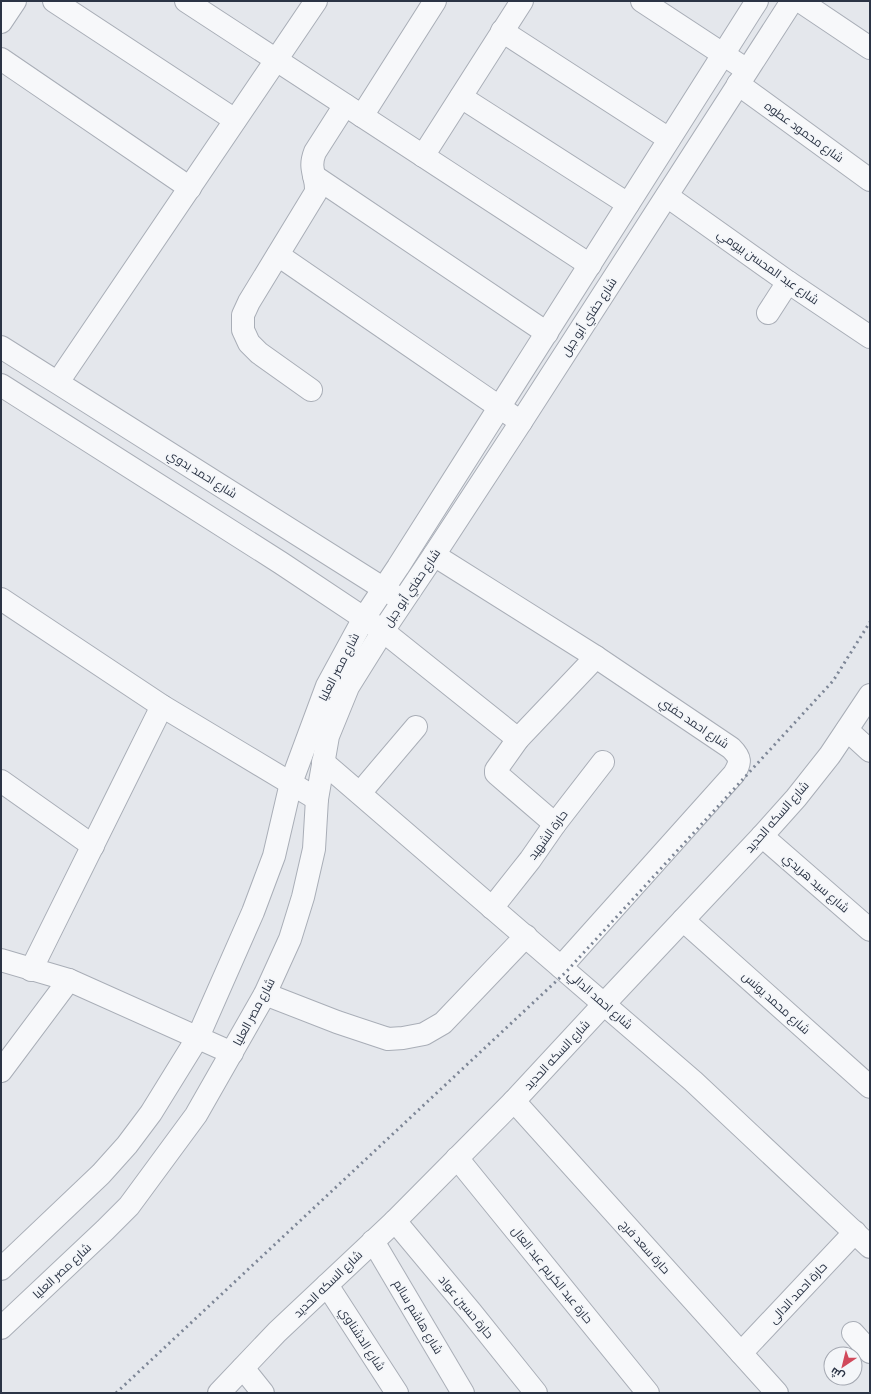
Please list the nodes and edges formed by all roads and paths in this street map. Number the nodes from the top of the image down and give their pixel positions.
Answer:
1 (15, 1) edge
2 (54, 1) edge
3 (186, 1) edge
4 (316, 1) edge
5 (435, 1) edge
6 (522, 1) edge
7 (642, 1) edge
8 (757, 1) edge
9 (792, 1) edge
10 (800, 1) edge
11 (1, 22) edge
12 (502, 31) junction
13 (870, 48) edge
14 (723, 54) junction
15 (1, 59) edge
16 (276, 60) junction
17 (743, 77) junction
18 (461, 98) junction
19 (354, 110) junction
20 (235, 120) junction
21 (669, 139) junction
22 (423, 156) junction
23 (314, 176) junction
24 (870, 180) edge
25 (190, 188) junction
26 (667, 196) junction
27 (628, 204) junction
28 (278, 255) junction
29 (590, 265) junction
30 (788, 282) junction
31 (768, 313) dead end
32 (547, 333) junction
33 (870, 336) edge
34 (1, 347) edge
35 (58, 382) junction
36 (1, 384) edge
37 (311, 390) dead end
38 (499, 407) junction
39 (521, 422) junction
40 (434, 555) junction
41 (384, 589) junction
42 (1, 599) edge
43 (402, 601) junction
44 (364, 618) junction
45 (383, 631) junction
46 (596, 657) junction
47 (870, 695) edge
48 (162, 706) junction
49 (416, 727) dead end
50 (847, 730) junction
51 (518, 739) junction
52 (870, 750) edge
53 (322, 762) junction
54 (604, 762) dead end
55 (1, 781) edge
56 (291, 783) junction
57 (360, 793) junction
58 (316, 799) junction
59 (555, 824) junction
60 (762, 836) junction
61 (93, 846) junction
62 (492, 908) junction
63 (683, 920) junction
64 (870, 930) edge
65 (526, 936) junction
66 (1, 960) edge
67 (561, 967) junction
68 (31, 970) junction
69 (69, 980) junction
70 (265, 994) junction
71 (604, 1004) junction
72 (198, 1037) junction
73 (232, 1053) junction
74 (1, 1071) edge
75 (870, 1087) edge
76 (514, 1101) junction
77 (457, 1158) junction
78 (395, 1221) junction
79 (862, 1240) edge
80 (373, 1241) junction
81 (1, 1269) edge
82 (327, 1285) junction
83 (1, 1328) edge
84 (853, 1333) dead end
85 (870, 1352) edge
86 (741, 1353) junction
87 (243, 1368) junction
88 (219, 1393) edge
89 (263, 1393) edge
90 (397, 1393) edge
91 (463, 1393) edge
92 (536, 1393) edge
93 (648, 1393) edge
94 (777, 1393) edge

1 - 11 street
2 - 20 street
3 - 16 street
4 - 16 street
5 - 19 street
6 - 12 street
7 - 14 street, شارع محمود عطوه
8 - 14 street, شارع حفني أبو جبل
9 - 17 street, شارع حفني أبو جبل
10 - 13 street
12 - 18 street
12 - 21 street
14 - 17 street, شارع محمود عطوه
14 - 21 street, شارع حفني أبو جبل
15 - 25 street
16 - 19 street
16 - 20 street
17 - 24 street, شارع محمود عطوه
17 - 26 street, شارع حفني أبو جبل
18 - 22 street
18 - 27 street
19 - 22 street
19 - 23 street
20 - 25 street
21 - 27 street, شارع حفني أبو جبل
22 - 29 street
23 - 28 street
23 - 32 street
25 - 35 street
26 - 30 street, شارع عبد المحسن بيومي
26 - 39 street, شارع حفني أبو جبل
27 - 29 street, شارع حفني أبو جبل
28 - 37 street
28 - 38 street
29 - 32 street, شارع حفني أبو جبل
30 - 31 street
30 - 33 street, شارع عبد المحسن بيومي
32 - 38 street, شارع حفني أبو جبل
34 - 35 street, شارع احمد بدوي
35 - 41 street, شارع احمد بدوي
36 - 44 street
38 - 39 street
38 - 41 street, شارع حفني أبو جبل
39 - 40 street, شارع حفني أبو جبل
40 - 43 street, شارع حفني أبو جبل
40 - 46 street, شارع احمد حفني
41 - 43 street, شارع احمد بدوي
41 - 44 street, شارع حفني أبو جبل
42 - 48 street
43 - 45 street, شارع حفني أبو جبل
44 - 45 street
44 - 56 street, شارع مصر العليا
45 - 51 street
45 - 53 street, شارع مصر العليا
46 - 51 street
46 - 67 street, شارع احمد حفني
47 - 50 street, شارع السكه الحديد
48 - 56 street
48 - 61 street
49 - 57 street
50 - 52 street
50 - 60 street, شارع السكه الحديد
51 - 59 street
53 - 57 street, شارع احمد الدالي
53 - 58 street, شارع مصر العليا
54 - 59 street, حارة الشهيد
55 - 61 street
56 - 58 street
56 - 72 street, شارع مصر العليا
57 - 62 street, شارع احمد الدالي
58 - 70 street, شارع مصر العليا
59 - 62 street, حارة الشهيد
60 - 63 street, شارع السكه الحديد
60 - 64 street, شارع سيد هريدي
61 - 68 street
62 - 65 street, شارع احمد الدالي
63 - 71 street, شارع السكه الحديد
63 - 75 street, شارع محمد يونس
65 - 67 street, شارع احمد الدالي
65 - 70 street
66 - 68 street
67 - 71 street, شارع احمد الدالي
68 - 69 street
69 - 72 street
69 - 74 street
70 - 73 street, شارع مصر العليا
71 - 76 street, شارع السكه الحديد
71 - 79 street, شارع احمد الدالي
72 - 73 street
72 - 81 street, شارع مصر العليا
73 - 83 street, شارع مصر العليا
76 - 77 street, شارع السكه الحديد
76 - 86 street, حارة سعد فرج
77 - 78 street, شارع السكه الحديد
77 - 93 street, حارة عبد الكريم عبد العال
78 - 80 street, شارع السكه الحديد
78 - 92 street, حارة حسين عواد
79 - 86 street, حارة احمد الدالى
80 - 82 street, شارع السكه الحديد
80 - 91 street, شارع هاشم سالم
82 - 87 street, شارع السكه الحديد
82 - 90 street, شارع الدشناوي
84 - 85 street
86 - 94 street, حارة سعد فرج
87 - 88 street, شارع السكه الحديد
87 - 89 street

